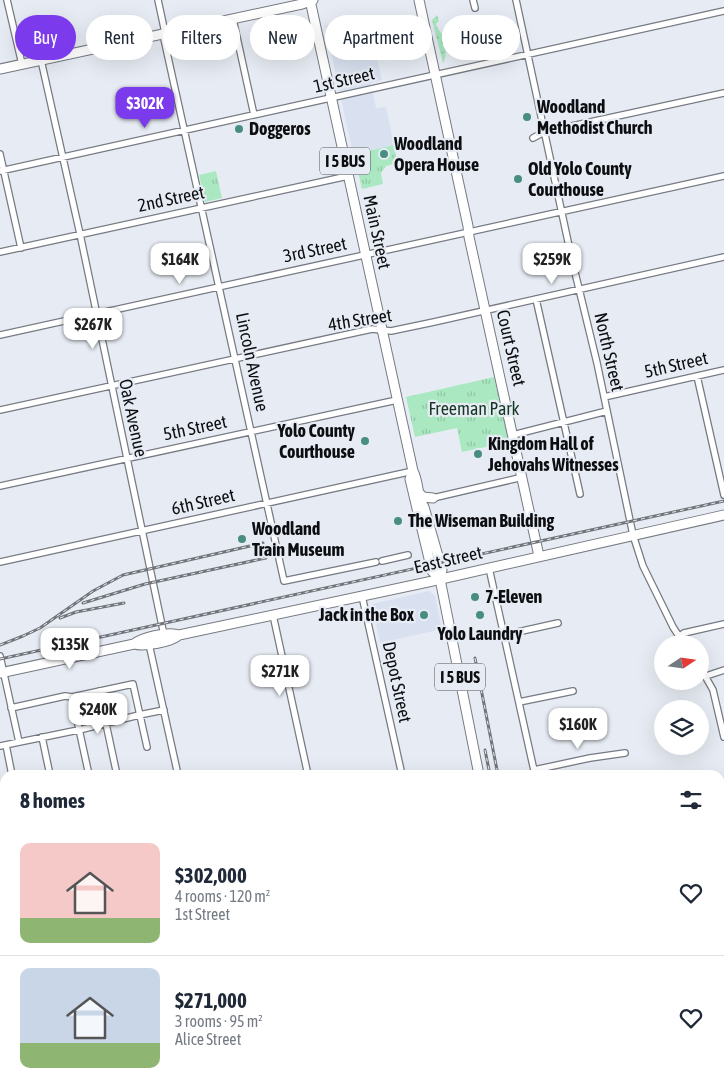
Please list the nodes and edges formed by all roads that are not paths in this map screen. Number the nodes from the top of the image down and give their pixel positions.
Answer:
1 (7, 0) edge
2 (158, 0) edge
3 (311, 0) edge
4 (419, 0) edge
5 (473, 0) edge
6 (516, 0) edge
7 (475, 8) dead end
8 (724, 11) edge
9 (240, 17) edge
10 (163, 28) edge
11 (163, 33) edge
12 (240, 51) edge
13 (76, 52) edge
14 (527, 54) junction
15 (41, 60) joint
16 (169, 60) edge
17 (22, 64) junction
18 (0, 69) edge
19 (436, 74) junction
20 (724, 93) edge
21 (331, 98) junction
22 (254, 115) junction
23 (184, 131) junction
24 (544, 132) junction
25 (533, 138) dead end
26 (0, 154) edge
27 (63, 157) junction
28 (2, 171) edge
29 (348, 176) junction
30 (724, 176) edge
31 (202, 208) junction
32 (562, 211) junction
33 (468, 232) junction
34 (80, 234) junction
35 (21, 248) junction
36 (0, 252) edge
37 (364, 254) junction
38 (724, 257) edge
39 (219, 286) junction
40 (579, 289) junction
41 (536, 299) junction
42 (486, 310) junction
43 (96, 314) junction
44 (382, 330) junction
45 (0, 335) edge
46 (236, 359) junction
47 (724, 370) edge
48 (697, 376) junction
49 (111, 386) junction
50 (604, 396) junction
51 (397, 400) junction
52 (0, 410) edge
53 (607, 411) junction
54 (563, 423) junction
55 (252, 432) junction
56 (513, 435) junction
57 (126, 459) junction
58 (413, 470) junction
59 (523, 477) junction
60 (0, 486) edge
61 (420, 494) junction
62 (580, 494) dead end
63 (724, 495) edge
64 (433, 498) junction
65 (268, 503) junction
66 (424, 507) junction
67 (724, 515) edge
68 (141, 531) junction
69 (633, 535) junction
70 (408, 555) dead end
71 (540, 556) junction
72 (0, 562) edge
73 (489, 568) junction
74 (440, 579) junction
75 (362, 596) junction
76 (273, 615) junction
77 (558, 623) dead end
78 (724, 624) edge
79 (164, 634) junction
80 (179, 635) junction
81 (504, 635) junction
82 (679, 635) edge
83 (681, 635) edge
84 (134, 644) junction
85 (149, 644) junction
86 (0, 656) edge
87 (724, 670) edge
88 (2, 672) edge
89 (709, 674) edge
90 (709, 683) edge
91 (99, 691) junction
92 (573, 691) dead end
93 (72, 697) junction
94 (519, 702) junction
95 (11, 708) junction
96 (164, 710) junction
97 (139, 715) junction
98 (106, 724) junction
99 (79, 730) junction
100 (42, 737) junction
101 (724, 737) edge
102 (19, 742) junction
103 (3, 745) edge
104 (147, 747) dead end
105 (625, 753) dead end
106 (10, 770) edge
107 (49, 770) edge
108 (88, 770) edge
109 (116, 770) edge
110 (177, 770) edge
111 (307, 770) edge
112 (401, 770) edge
113 (478, 770) edge
114 (534, 770) edge
115 (546, 770) edge

1 - 17 street
2 - 10 street, Lincoln Avenue
3 - 9 main road
3 - 21 main road, Main Street / I 5 BUS
4 - 19 main road, Court Street
5 - 7 street
6 - 14 street, North Street
8 - 14 street, 1st Street
11 - 13 main road
12 - 22 street
14 - 19 street, 1st Street
14 - 24 street, North Street
15 - 17 main road
15 - 27 street, Oak Avenue
16 - 23 street, Lincoln Avenue
17 - 18 main road
19 - 21 street, 1st Street
19 - 33 main road, Court Street
20 - 24 street
21 - 22 street, 1st Street
21 - 29 main road, Main Street / I 5 BUS
22 - 23 street, 1st Street
23 - 27 street, 1st Street
23 - 31 street, Lincoln Avenue
24 - 25 street
24 - 32 street, North Street
26 - 28 street
27 - 28 street, 1st Street
27 - 34 street, Oak Avenue
28 - 35 street
29 - 31 street, 2nd Street
29 - 37 main road, Main Street / I 5 BUS
30 - 32 street, 3rd Street
31 - 34 street, 2nd Street
31 - 39 street, Lincoln Avenue
32 - 33 street, 3rd Street
32 - 40 street, North Street
33 - 37 street, 3rd Street
33 - 42 main road, Court Street
34 - 35 street, 2nd Street
34 - 43 street, Oak Avenue
35 - 36 street, 2nd Street
37 - 39 street, 3rd Street
37 - 44 main road, Main Street / I 5 BUS
38 - 40 street, 4th Street
39 - 43 street, 3rd Street
39 - 46 street, Lincoln Avenue
40 - 41 street, 4th Street
40 - 50 street, North Street
41 - 42 street, 4th Street
41 - 54 street
42 - 44 street, 4th Street
42 - 56 main road, Court Street
43 - 45 street, 3rd Street
43 - 49 street, Oak Avenue
44 - 46 street, 4th Street
44 - 51 main road, Main Street / I 5 BUS
46 - 49 street, 4th Street
46 - 55 street, Lincoln Avenue
47 - 48 street, 5th Street
48 - 50 street, 5th Street
48 - 63 street
49 - 52 street, 4th Street
49 - 57 street, Oak Avenue
50 - 53 street, North Street
51 - 55 street, 5th Street
51 - 58 main road, Main Street / I 5 BUS
53 - 54 street
53 - 69 street, North Street
54 - 56 street
54 - 62 street
55 - 57 street, 5th Street
55 - 65 street, Lincoln Avenue
56 - 59 main road, Court Street
57 - 60 street, 5th Street
57 - 68 street, Oak Avenue
58 - 61 main road, Main Street / I 5 BUS
58 - 65 street, 6th Street
58 - 74 main road, Main Street / I 5 BUS
59 - 64 street
59 - 71 main road, Court Street
61 - 64 main road
61 - 66 main road, Main Street / I 5 BUS
64 - 66 main road
65 - 68 street, 6th Street
65 - 70 street, Lincoln Avenue
66 - 74 main road, Main Street / I 5 BUS
67 - 69 main road, East Street
68 - 72 street, 6th Street
68 - 79 street, Oak Avenue
69 - 71 main road, East Street
69 - 82 street, North Street
71 - 73 main road, East Street
73 - 74 main road, East Street
73 - 81 street
74 - 75 main road, East Street
74 - 113 main road, I 5 BUS
75 - 76 main road, East Street
75 - 112 street, Depot Street
76 - 80 main road, East Street
76 - 111 street
77 - 81 street
78 - 83 street
79 - 80 main road, East Street
79 - 84 main road, East Street
80 - 85 main road, East Street
81 - 94 street
84 - 85 main road, East Street
84 - 88 main road, East Street
85 - 96 street
86 - 88 street
87 - 89 street
88 - 95 street
90 - 101 street
91 - 93 street
91 - 97 street
91 - 98 street
92 - 94 street
93 - 95 street
93 - 99 street
94 - 114 street
95 - 102 street
96 - 97 street
96 - 110 street
97 - 98 street
97 - 104 street
98 - 99 street
98 - 109 street
99 - 100 street
99 - 108 street
100 - 102 street
100 - 107 street
102 - 103 street
103 - 106 street
105 - 115 street

